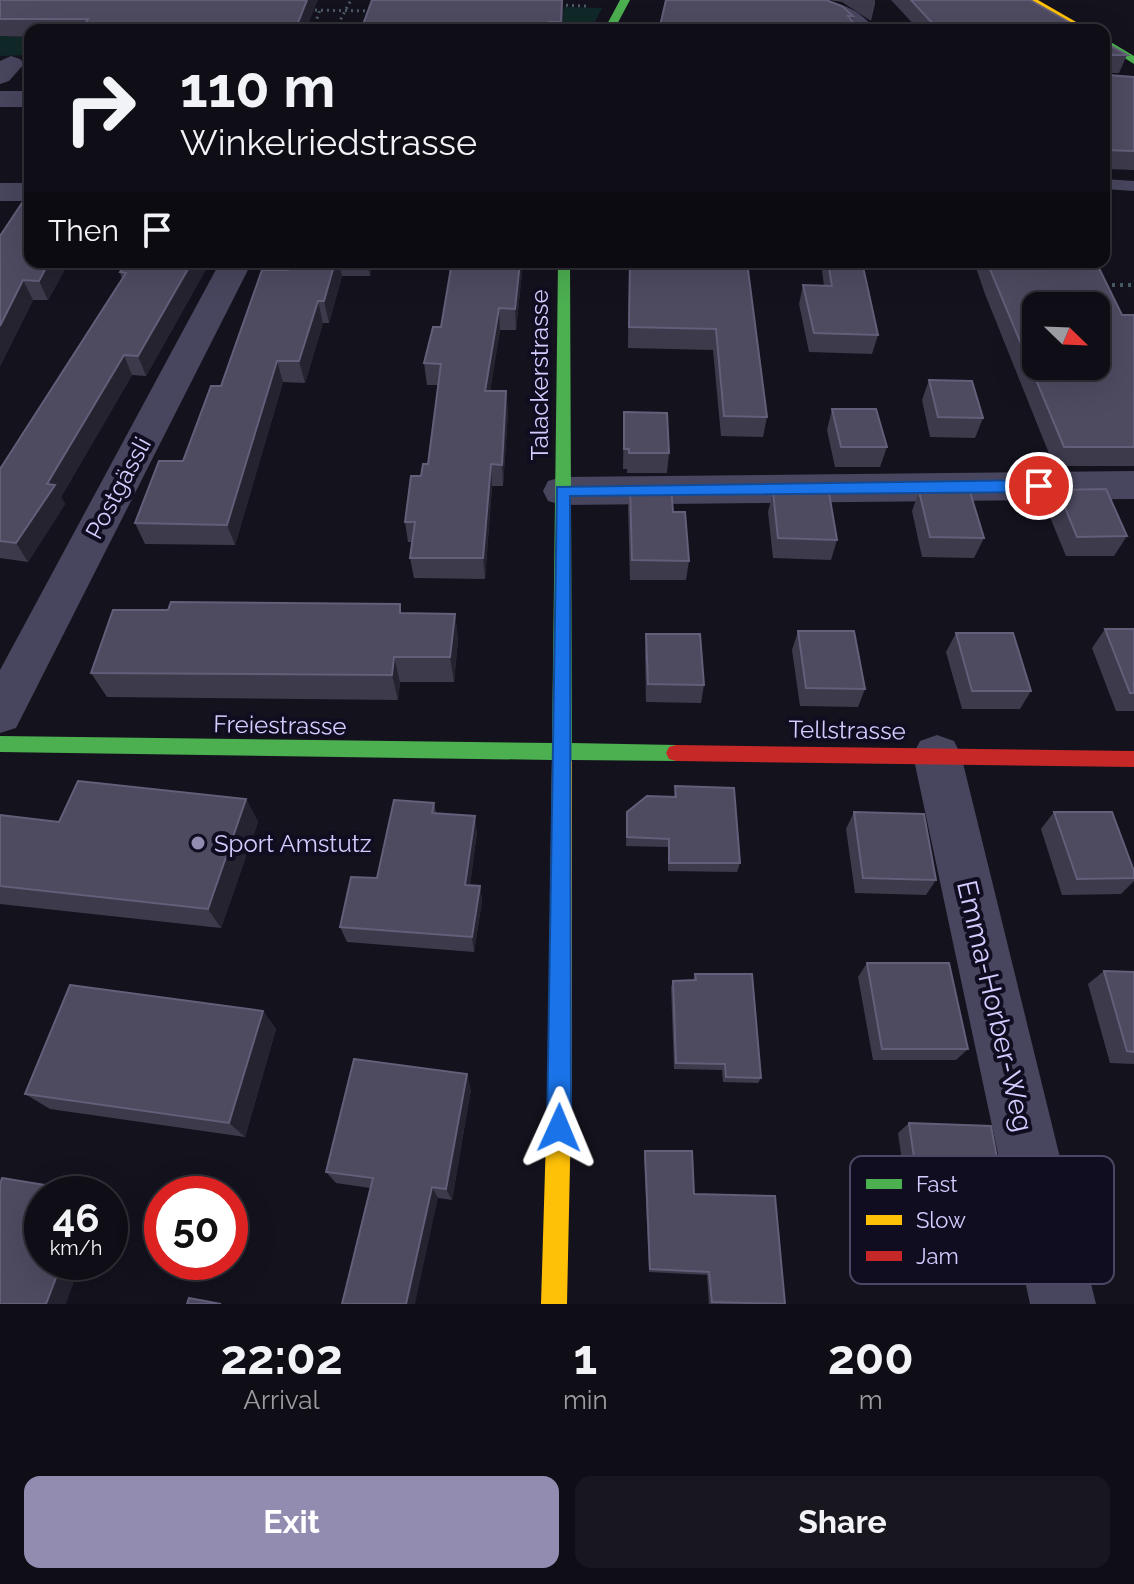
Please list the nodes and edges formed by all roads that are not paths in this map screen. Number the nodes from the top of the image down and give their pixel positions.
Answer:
1 (625, 0) edge
2 (810, 0) edge
3 (1031, 0) edge
4 (612, 24) edge
5 (857, 24) edge
6 (1074, 24) edge
7 (1110, 48) edge
8 (1132, 76) edge
9 (0, 99) edge
10 (24, 99) edge
11 (1110, 184) edge
12 (1134, 186) edge
13 (0, 192) edge
14 (24, 192) edge
15 (233, 268) edge
16 (564, 268) edge
17 (1134, 485) edge
18 (562, 491) junction
19 (0, 714) edge
20 (0, 744) edge
21 (559, 751) junction
22 (937, 755) junction
23 (1134, 759) edge
24 (1029, 1156) edge
25 (1058, 1284) edge
26 (554, 1304) edge
27 (1063, 1304) edge

1 - 4 main road
2 - 5 street
3 - 6 main road
7 - 8 main road
9 - 10 street
11 - 12 lane
13 - 14 street
15 - 19 street, Postgässli
16 - 18 main road, Talackerstrasse
17 - 18 street
18 - 21 main road, Talackerstrasse
20 - 21 main road, Freiestrasse
21 - 22 main road, Tellstrasse
21 - 26 main road, Talackerstrasse
22 - 23 main road, Tellstrasse
22 - 24 street, Emma-Horber-Weg
25 - 27 street, Emma-Horber-Weg

